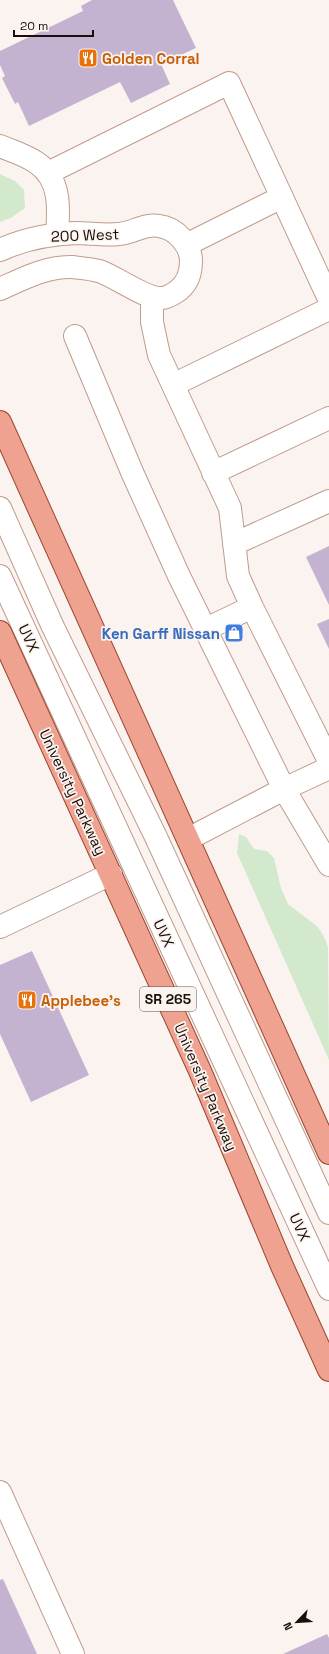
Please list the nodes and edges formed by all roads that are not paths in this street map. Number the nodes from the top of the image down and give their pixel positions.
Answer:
1 (0, 146) edge
2 (48, 173) junction
3 (282, 197) junction
4 (57, 234) junction
5 (186, 245) junction
6 (0, 250) edge
7 (0, 289) edge
8 (152, 297) junction
9 (329, 299) edge
10 (329, 309) edge
11 (75, 336) dead end
12 (173, 385) junction
13 (329, 418) edge
14 (0, 422) edge
15 (213, 473) junction
16 (329, 501) edge
17 (0, 508) edge
18 (234, 544) junction
19 (0, 576) edge
20 (252, 607) junction
21 (206, 629) junction
22 (0, 632) edge
23 (329, 761) edge
24 (329, 768) edge
25 (284, 789) junction
26 (188, 839) junction
27 (329, 864) edge
28 (111, 874) junction
29 (0, 927) edge
30 (329, 1152) edge
31 (329, 1213) edge
32 (329, 1290) edge
33 (329, 1370) edge
34 (0, 1492) edge
35 (73, 1654) edge

1 - 2 street
2 - 3 street
2 - 4 street
3 - 5 street
3 - 9 street
4 - 5 street, 200 West
4 - 6 street, 200 West
5 - 8 street, 200 West
7 - 8 street
8 - 12 street
10 - 12 street
11 - 21 street
12 - 15 street
13 - 15 street
14 - 26 main road
15 - 18 street
16 - 18 street
17 - 31 street, UVX
18 - 20 street
19 - 32 street, UVX
20 - 21 street
20 - 23 street
21 - 25 street
22 - 28 main road, University Parkway / SR 265
24 - 25 street
25 - 26 street
25 - 27 street
26 - 30 main road
28 - 29 street
28 - 33 main road, University Parkway / SR 265
34 - 35 street

